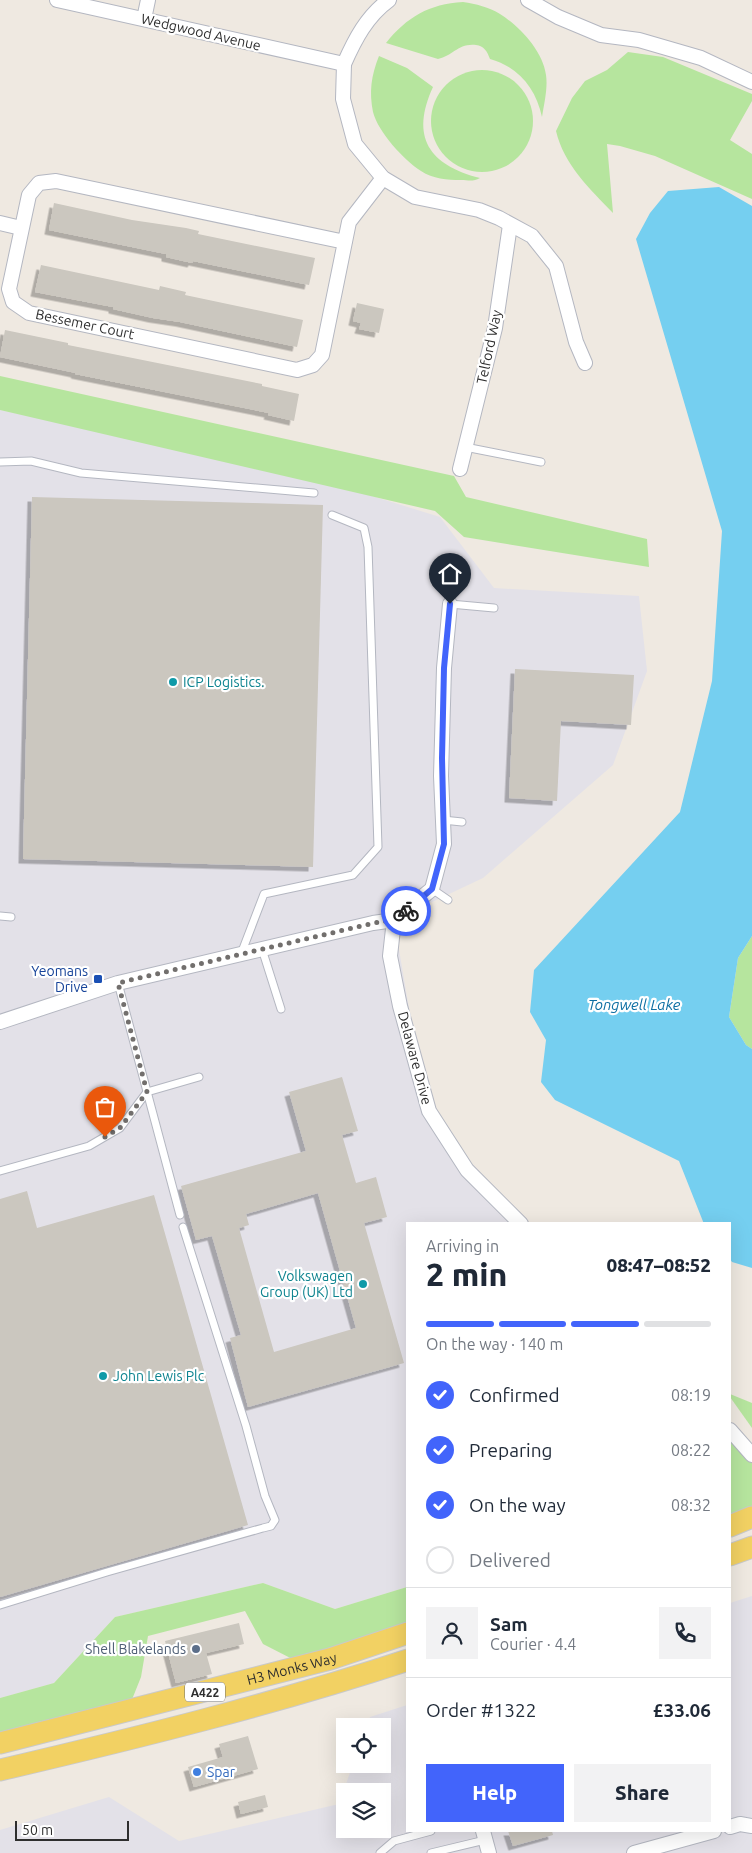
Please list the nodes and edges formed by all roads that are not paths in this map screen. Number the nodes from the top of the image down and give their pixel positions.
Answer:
1 (57, 0) edge
2 (148, 0) edge
3 (389, 0) edge
4 (528, 0) edge
5 (104, 5) edge
6 (144, 20) junction
7 (344, 64) junction
8 (752, 82) edge
9 (383, 178) junction
10 (0, 223) edge
11 (510, 225) junction
12 (21, 228) junction
13 (345, 242) junction
14 (585, 363) dead end
15 (465, 447) junction
16 (0, 462) edge
17 (541, 462) dead end
18 (460, 469) dead end
19 (314, 493) dead end
20 (332, 515) dead end
21 (450, 604) joint
22 (494, 608) dead end
23 (443, 820) junction
24 (462, 822) dead end
25 (432, 889) junction
26 (448, 900) dead end
27 (0, 916) edge
28 (11, 917) dead end
29 (394, 920) junction
30 (262, 949) junction
31 (241, 954) junction
32 (118, 983) junction
33 (281, 1009) dead end
34 (0, 1022) edge
35 (199, 1077) dead end
36 (147, 1092) junction
37 (0, 1171) edge
38 (180, 1215) dead end
39 (519, 1222) edge
40 (183, 1227) dead end
41 (731, 1431) edge
42 (752, 1455) edge
43 (752, 1517) edge
44 (731, 1526) edge
45 (752, 1547) edge
46 (731, 1555) edge
47 (0, 1605) edge
48 (406, 1634) edge
49 (406, 1661) edge
50 (0, 1743) edge
51 (0, 1770) edge
52 (752, 1826) edge
53 (731, 1827) edge
54 (427, 1832) edge
55 (710, 1832) edge
56 (486, 1841) edge
57 (380, 1853) edge
58 (435, 1853) edge
59 (634, 1853) edge

1 - 5 street, Wedgwood Avenue
2 - 6 street
3 - 7 street
4 - 8 street
5 - 6 street, Wedgwood Avenue
6 - 7 street, Wedgwood Avenue
7 - 9 street
9 - 11 street
9 - 13 street, Bessemer Court
10 - 12 street
11 - 14 street
11 - 15 street, Telford Way
12 - 13 street, Bessemer Court
12 - 13 street, Bessemer Court
15 - 17 lane
15 - 18 street, Telford Way
16 - 19 lane
20 - 31 lane
21 - 22 lane
21 - 23 street
23 - 24 lane
23 - 25 street
25 - 26 lane
25 - 29 street
27 - 28 lane
29 - 30 street
29 - 39 street, Delaware Drive
30 - 31 street
30 - 33 lane
31 - 32 street
32 - 34 street
32 - 36 lane
35 - 36 lane
36 - 37 lane
36 - 38 lane
40 - 47 lane
41 - 42 street
43 - 44 main road
45 - 46 main road
48 - 50 main road, H3 Monks Way / A422
49 - 51 main road, H3 Monks Way / A422
52 - 53 street
54 - 57 lane
55 - 59 street
56 - 58 lane

